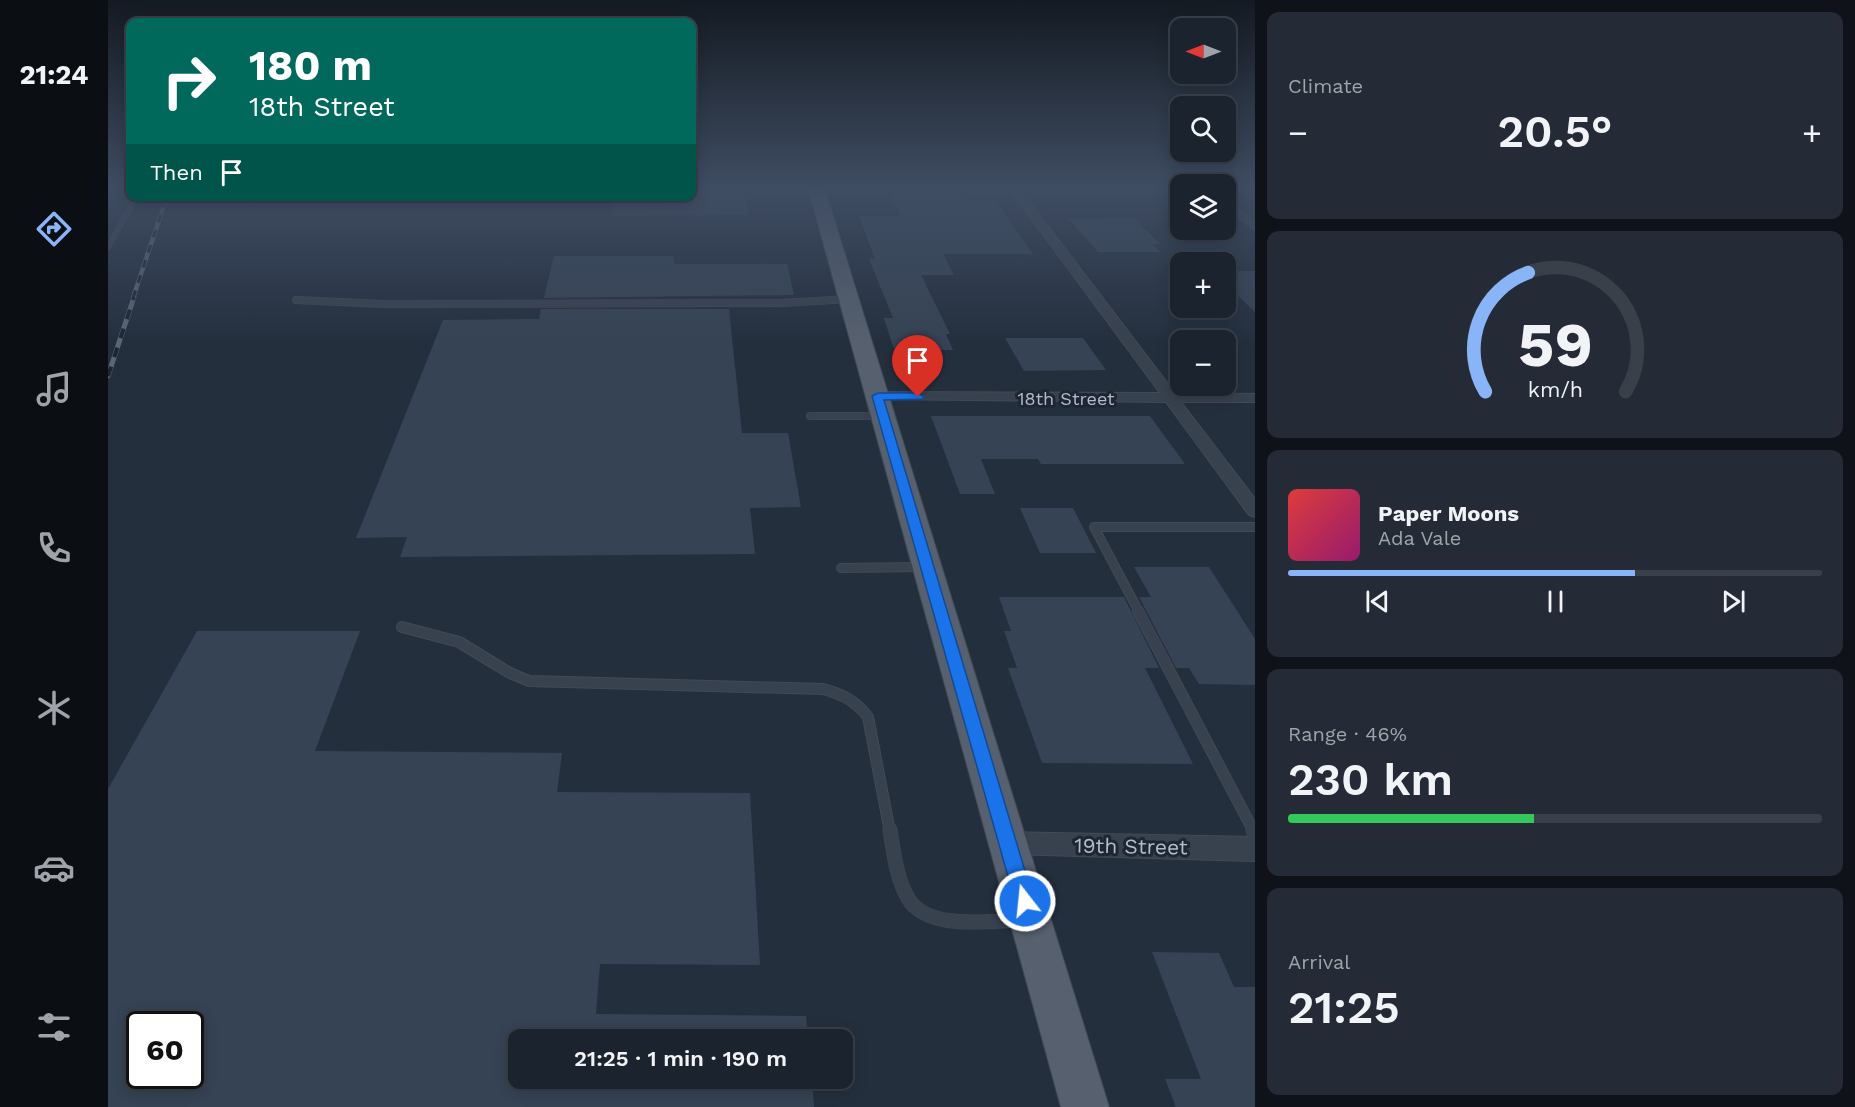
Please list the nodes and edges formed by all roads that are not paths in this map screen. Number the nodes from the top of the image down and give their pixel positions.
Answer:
1 (831, 239) edge
2 (1052, 239) edge
3 (849, 299) junction
4 (296, 300) dead end
5 (782, 303) junction
6 (784, 313) dead end
7 (1172, 398) junction
8 (1255, 398) edge
9 (880, 406) junction
10 (810, 416) dead end
11 (1255, 511) edge
12 (1255, 527) edge
13 (927, 567) junction
14 (841, 568) dead end
15 (402, 627) dead end
16 (1255, 834) edge
17 (1008, 843) junction
18 (1255, 849) edge
19 (1030, 920) junction
20 (1085, 1107) edge

1 - 3 main road
2 - 7 street
3 - 5 lane
3 - 9 main road
4 - 5 lane
5 - 6 lane
7 - 8 street, 18th Street
7 - 9 street, 18th Street
7 - 11 street
9 - 10 lane
9 - 13 main road
12 - 16 lane
13 - 14 lane
13 - 17 main road
15 - 19 lane
17 - 18 street, 19th Street
17 - 19 main road
19 - 20 main road

